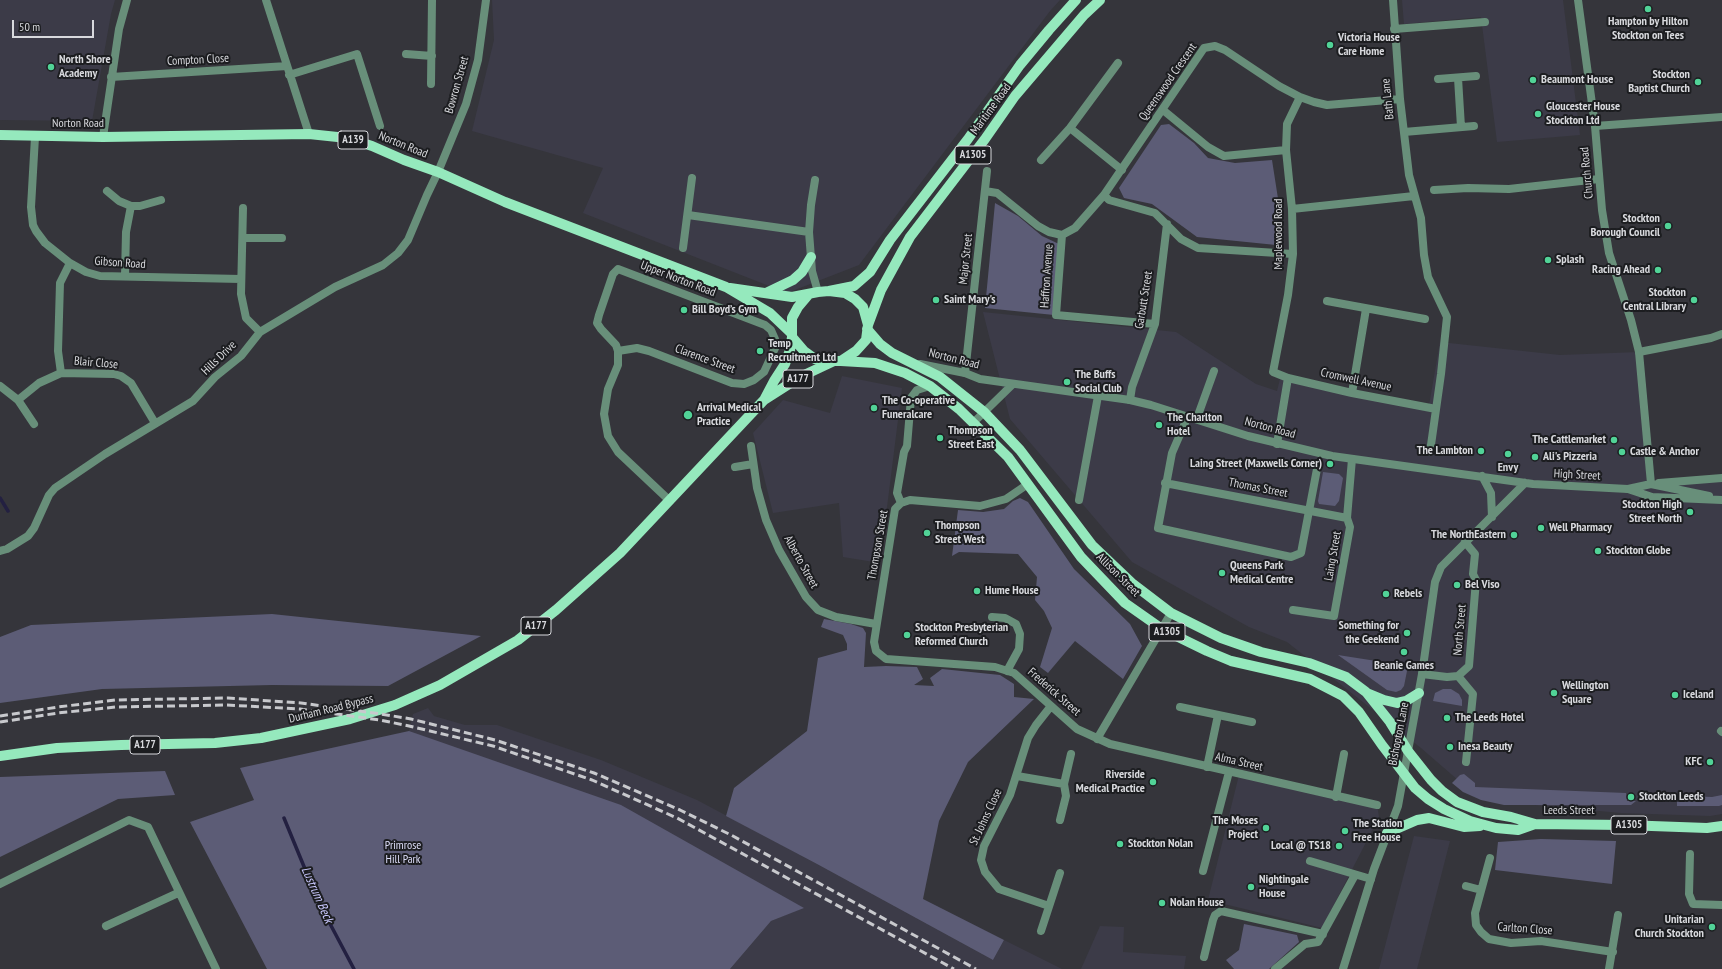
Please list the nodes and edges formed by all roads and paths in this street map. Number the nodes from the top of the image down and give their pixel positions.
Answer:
1 (127, 0) edge
2 (266, 0) edge
3 (432, 0) edge
4 (486, 0) edge
5 (1076, 0) edge
6 (1100, 0) edge
7 (1393, 0) edge
8 (1578, 0) edge
9 (1485, 22) dead end
10 (1394, 29) junction
11 (406, 54) dead end
12 (432, 56) junction
13 (1118, 63) dead end
14 (288, 71) junction
15 (1476, 76) dead end
16 (111, 77) junction
17 (1458, 78) junction
18 (1438, 79) dead end
19 (431, 84) dead end
20 (1300, 97) junction
21 (1400, 99) junction
22 (1163, 110) junction
23 (1722, 117) edge
24 (380, 126) dead end
25 (1474, 126) dead end
26 (1595, 126) junction
27 (1461, 127) junction
28 (1070, 128) junction
29 (1404, 132) junction
30 (308, 134) junction
31 (0, 135) edge
32 (35, 136) junction
33 (103, 137) junction
34 (1286, 150) junction
35 (1041, 160) dead end
36 (987, 170) dead end
37 (1122, 170) junction
38 (438, 172) junction
39 (692, 178) dead end
40 (1600, 179) junction
41 (815, 180) dead end
42 (1434, 190) dead end
43 (107, 191) dead end
44 (985, 191) junction
45 (1104, 195) junction
46 (1414, 196) junction
47 (161, 200) dead end
48 (131, 206) junction
49 (243, 208) dead end
50 (1292, 209) junction
51 (688, 214) junction
52 (1167, 224) junction
53 (809, 232) junction
54 (1062, 235) junction
55 (243, 238) junction
56 (282, 238) dead end
57 (683, 248) dead end
58 (1293, 254) junction
59 (811, 257) junction
60 (70, 263) junction
61 (125, 276) junction
62 (241, 279) junction
63 (726, 287) junction
64 (829, 291) junction
65 (766, 293) junction
66 (814, 293) junction
67 (1327, 301) dead end
68 (1366, 309) junction
69 (1425, 319) dead end
70 (1155, 324) junction
71 (867, 327) junction
72 (260, 332) junction
73 (1722, 334) edge
74 (792, 335) junction
75 (618, 351) junction
76 (1639, 352) junction
77 (772, 357) joint
78 (837, 361) junction
79 (913, 363) junction
80 (61, 372) junction
81 (1214, 372) dead end
82 (1273, 372) joint
83 (965, 373) junction
84 (1288, 378) junction
85 (1012, 384) junction
86 (0, 386) edge
87 (930, 386) junction
88 (1352, 393) junction
89 (1098, 396) junction
90 (18, 400) junction
91 (764, 400) junction
92 (1130, 400) junction
93 (1436, 409) junction
94 (984, 412) junction
95 (1188, 416) junction
96 (1197, 418) junction
97 (974, 422) junction
98 (155, 423) junction
99 (34, 424) dead end
100 (1277, 444) junction
101 (751, 446) dead end
102 (1430, 452) dead end
103 (1352, 459) junction
104 (753, 464) junction
105 (735, 467) dead end
106 (1317, 469) dead end
107 (1482, 476) junction
108 (1722, 478) edge
109 (1165, 483) junction
110 (1525, 483) junction
111 (1028, 484) junction
112 (1651, 484) junction
113 (1628, 489) junction
114 (1722, 499) edge
115 (1079, 500) dead end
116 (670, 501) junction
117 (901, 503) junction
118 (1309, 510) junction
119 (1492, 517) junction
120 (1347, 518) junction
121 (1465, 542) junction
122 (0, 550) edge
123 (1293, 610) dead end
124 (1171, 613) junction
125 (992, 617) dead end
126 (876, 624) junction
127 (1162, 629) junction
128 (876, 651) joint
129 (1007, 671) junction
130 (1422, 674) junction
131 (1458, 676) junction
132 (1366, 692) junction
133 (1418, 693) junction
134 (1051, 706) junction
135 (1180, 707) dead end
136 (1218, 715) junction
137 (1252, 722) dead end
138 (1097, 739) junction
139 (1408, 751) junction
140 (1071, 754) dead end
141 (1344, 754) dead end
142 (0, 756) edge
143 (1466, 762) dead end
144 (1207, 767) junction
145 (1229, 772) junction
146 (1404, 773) junction
147 (1017, 776) junction
148 (1064, 784) junction
149 (1336, 796) junction
150 (1377, 805) dead end
151 (1060, 820) dead end
152 (1535, 824) junction
153 (1487, 826) junction
154 (1722, 826) edge
155 (1387, 833) junction
156 (1690, 854) dead end
157 (1490, 858) dead end
158 (1310, 861) dead end
159 (1203, 871) dead end
160 (1060, 873) dead end
161 (1355, 875) junction
162 (1371, 879) junction
163 (0, 884) edge
164 (1466, 886) dead end
165 (1481, 890) junction
166 (178, 893) junction
167 (1722, 905) edge
168 (1049, 906) junction
169 (1618, 915) dead end
170 (106, 926) dead end
171 (1041, 931) dead end
172 (1323, 934) junction
173 (1613, 952) junction
174 (1204, 957) dead end
175 (213, 968) edge
176 (1275, 969) edge
177 (1343, 969) edge
178 (1609, 969) edge

1 - 16 street
2 - 14 street
3 - 12 street
4 - 38 street, Bowron Street
5 - 64 main road, Maritime Road / A1305
6 - 71 main road, Maritime Road / A1305
7 - 10 street, Bath Lane
8 - 26 street, Church Road
9 - 10 street
10 - 21 street, Bath Lane
11 - 12 street
12 - 19 street
13 - 28 street
14 - 16 street, Compton Close
14 - 24 street, Compton Close
14 - 30 street
15 - 17 street
16 - 33 street
17 - 18 street
17 - 27 street
20 - 21 street, Queenswood Crescent
20 - 22 street, Queenswood Crescent
20 - 34 street, Maplewood Road
21 - 29 street, Bath Lane
22 - 34 street
22 - 37 street, Queenswood Crescent
23 - 26 street
25 - 27 street
26 - 40 street, Church Road
27 - 29 street
28 - 35 street
28 - 37 street
29 - 46 street, Bath Lane
30 - 33 main road, Norton Road / A139
30 - 38 main road, Norton Road / A139
31 - 32 main road, Norton Road / A139
32 - 33 main road, Norton Road / A139
32 - 60 street, Gibson Road
34 - 50 street, Maplewood Road
36 - 44 street, Major Street
37 - 45 street, Queenswood Crescent
38 - 63 main road, Norton Road / A139
38 - 72 street, Hills Drive
39 - 51 street
40 - 42 street
40 - 76 street, Church Road
41 - 53 street
43 - 48 street
44 - 54 street
44 - 83 street, Major Street
45 - 52 street
45 - 54 street, Queenswood Crescent
46 - 50 street
46 - 93 street, Bath Lane
47 - 48 street
48 - 61 street
49 - 55 street
50 - 58 street, Maplewood Road
51 - 53 street
51 - 57 street
52 - 58 street
52 - 70 street, Garbutt Street
53 - 59 street
54 - 70 street, Haffron Avenue
55 - 56 street
55 - 62 street
58 - 82 street, Maplewood Road
59 - 65 main road
59 - 66 street
60 - 61 street, Gibson Road
60 - 80 street
61 - 62 street, Gibson Road
62 - 72 street
63 - 65 main road, Norton Road / A139
63 - 74 main road, Norton Road / A139
64 - 66 main road, Norton Road / A139
64 - 71 main road, Norton Road / A139
65 - 66 main road, Norton Road / A139
66 - 74 main road
67 - 68 street
68 - 69 street
68 - 88 street
70 - 92 street, Garbutt Street
71 - 78 main road
71 - 79 main road, Allison Street / A1305
72 - 98 street, Hills Drive
73 - 76 street
74 - 78 main road, Norton Road / A139
74 - 91 main road, A177
75 - 77 street, Clarence Street
75 - 77 street, Upper Norton Road
75 - 116 street
76 - 112 street, Church Road
78 - 87 main road, Allison Street / A1305
78 - 91 main road, A177
79 - 83 street, Norton Road
79 - 94 main road, Allison Street / A1305
80 - 90 street, Blair Close
80 - 98 street, Blair Close
81 - 96 street
82 - 84 street, Cromwell Avenue
83 - 85 street, Norton Road
84 - 88 street, Cromwell Avenue
84 - 100 street
85 - 89 street, Norton Road
85 - 94 street
86 - 90 street
87 - 97 main road, Allison Street / A1305
87 - 117 street, Thompson Street
88 - 93 street, Cromwell Avenue
89 - 92 street, Norton Road
89 - 115 street
90 - 99 street
91 - 116 main road, A177
92 - 95 street, Norton Road
93 - 102 street
94 - 97 street
94 - 124 main road, Allison Street / A1305
95 - 96 street, Norton Road
95 - 109 street
96 - 100 street, Norton Road
97 - 111 main road, Allison Street / A1305
98 - 122 street, Hills Drive
100 - 103 street, Norton Road
101 - 104 street, Alberto Street
103 - 107 street, Norton Road
103 - 120 street, Laing Street
104 - 105 street
104 - 126 street, Alberto Street
106 - 118 street
107 - 110 street, Norton Road
107 - 119 street
108 - 112 street, High Street
109 - 118 street, Thomas Street
109 - 118 street
110 - 113 street, High Street
110 - 119 street, Bishopton Lane
111 - 117 street
111 - 127 main road, Allison Street / A1305
112 - 113 street, High Street
112 - 114 street, High Street
113 - 114 street, High Street
116 - 142 main road, Durham Road Bypass / A177
117 - 126 street, Thompson Street
118 - 120 street, Thomas Street
119 - 121 street, Bishopton Lane
120 - 123 street, Laing Street
121 - 130 street, Bishopton Lane
121 - 131 street, North Street
124 - 127 street
124 - 132 main road, Allison Street / A1305
125 - 129 street
126 - 128 street, Thompson Street
127 - 138 street
127 - 146 main road, Allison Street / A1305
128 - 129 street, Frederick Street
129 - 134 street, Frederick Street
130 - 131 street
130 - 133 street, Bishopton Lane
131 - 143 street
132 - 133 main road
132 - 139 main road, Allison Street / A1305
133 - 139 street, Bishopton Lane
134 - 138 street, Frederick Street
134 - 147 street, St. Johns Close
135 - 136 street
136 - 137 street
136 - 144 street
138 - 144 street, Alma Street
139 - 146 street, Bishopton Lane
139 - 152 main road, Leeds Street / A1305
140 - 148 street
141 - 149 street
144 - 145 street, Alma Street
145 - 149 street, Alma Street
145 - 159 street
146 - 153 main road, Leeds Street / A1305
146 - 155 street, Bishopton Lane
147 - 148 street
147 - 168 street, St. Johns Close
148 - 151 street
149 - 150 street, Alma Street
152 - 153 main road, Leeds Street / A1305
152 - 154 main road, Leeds Street / A1305
153 - 155 main road, A1305
155 - 162 street, Bishopton Lane
156 - 167 street
157 - 165 street, Carlton Close
158 - 161 street
160 - 168 street
161 - 162 street
161 - 172 street
162 - 177 street, Bishopton Lane
163 - 166 street
164 - 165 street
165 - 173 street, Carlton Close
166 - 170 street
166 - 175 street
168 - 171 street
169 - 173 street
172 - 174 street
172 - 176 street
173 - 178 street

